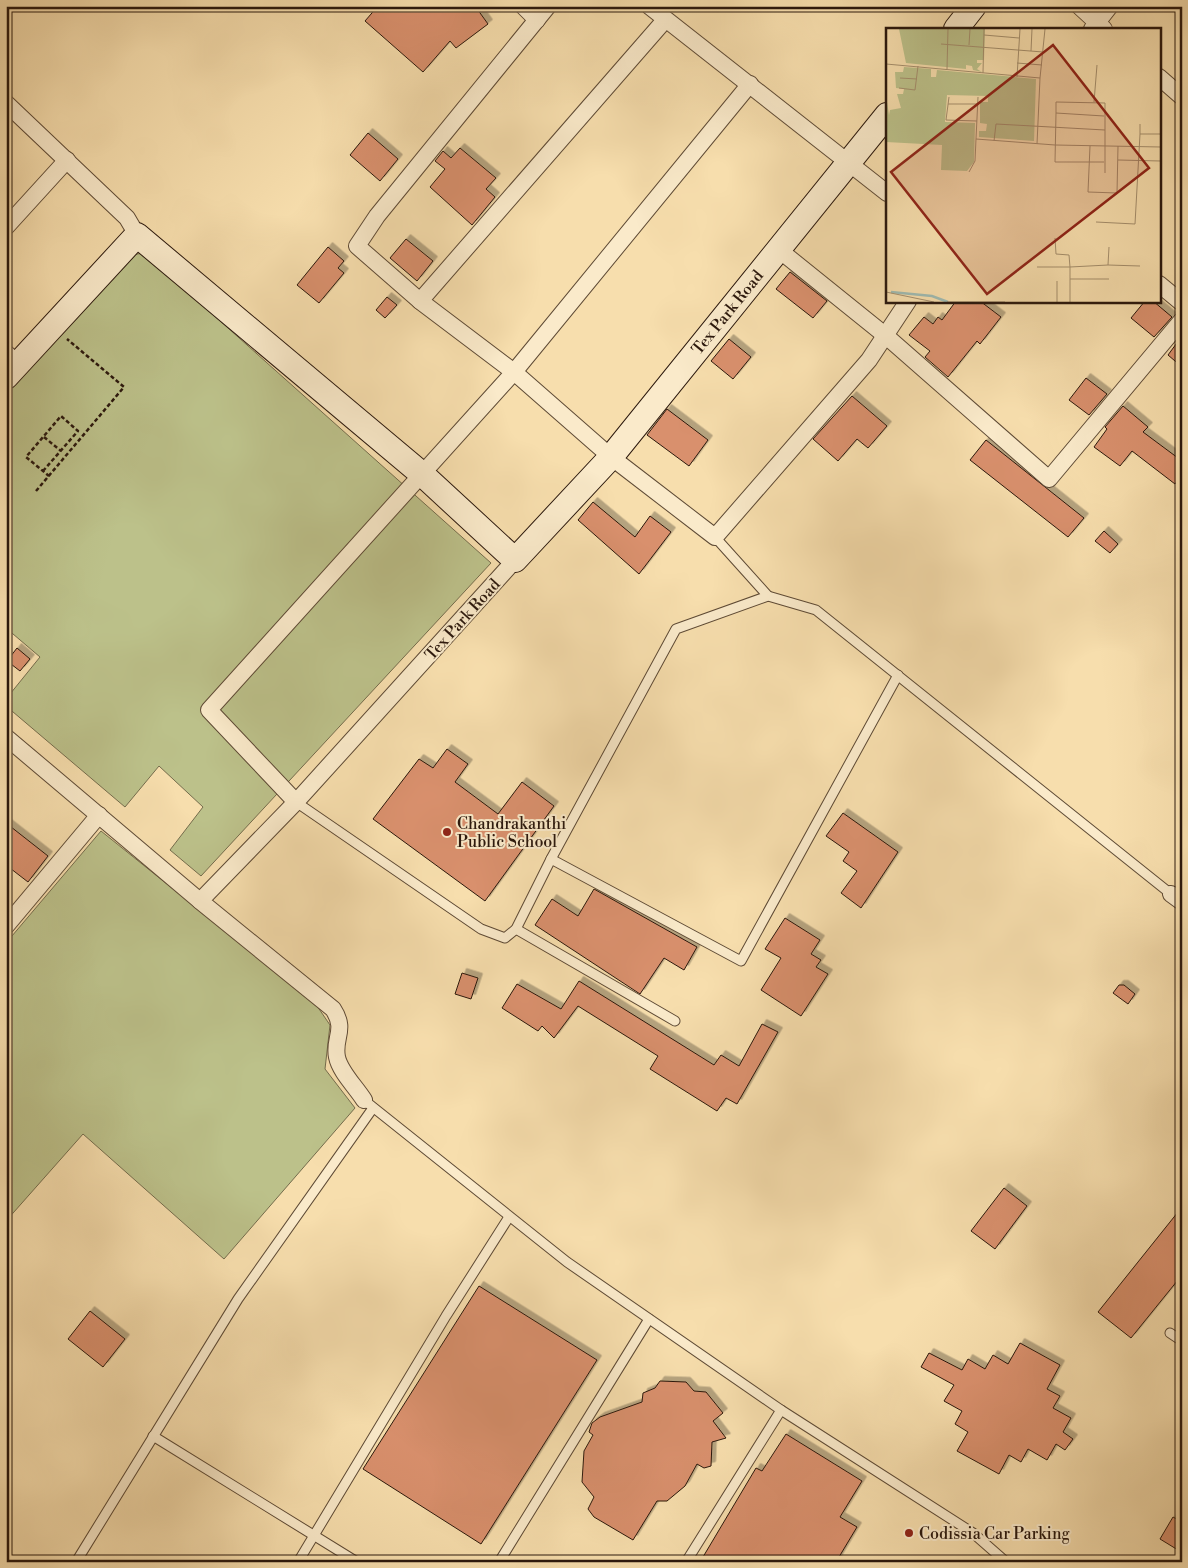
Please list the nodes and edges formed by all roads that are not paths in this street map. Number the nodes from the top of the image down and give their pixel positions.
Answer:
1 (523, 6) edge
2 (548, 6) edge
3 (649, 6) edge
4 (974, 6) edge
5 (1078, 6) edge
6 (1110, 6) edge
7 (537, 20) junction
8 (665, 20) junction
9 (1097, 27) edge
10 (957, 28) edge
11 (1160, 78) edge
12 (750, 84) junction
13 (1182, 97) edge
14 (6, 103) edge
15 (886, 116) edge
16 (67, 160) junction
17 (848, 163) junction
18 (886, 192) edge
19 (6, 227) edge
20 (137, 235) junction
21 (778, 249) junction
22 (1160, 285) edge
23 (420, 301) junction
24 (907, 302) edge
25 (1182, 303) edge
26 (1182, 320) edge
27 (886, 336) junction
28 (10, 364) edge
29 (514, 372) junction
30 (611, 457) junction
31 (423, 475) junction
32 (715, 537) junction
33 (515, 560) junction
34 (768, 596) junction
35 (898, 676) junction
36 (6, 737) edge
37 (296, 802) junction
38 (99, 815) junction
39 (551, 859) junction
40 (1177, 898) edge
41 (200, 900) junction
42 (6, 926) edge
43 (516, 929) junction
44 (675, 1021) dead end
45 (368, 1104) junction
46 (509, 1217) junction
47 (649, 1319) junction
48 (1170, 1333) dead end
49 (1182, 1341) edge
50 (781, 1410) junction
51 (153, 1436) junction
52 (314, 1535) junction
53 (76, 1562) edge
54 (298, 1562) edge
55 (356, 1562) edge
56 (498, 1562) edge
57 (686, 1562) edge
58 (1006, 1562) edge

1 - 7 street
2 - 7 street
3 - 8 street
4 - 10 street
5 - 9 street
6 - 9 street
7 - 23 street
8 - 12 street
8 - 23 street
11 - 13 street
12 - 17 street
12 - 29 street
14 - 16 street
15 - 17 street, Tex Park Road
16 - 19 street
16 - 20 street
17 - 18 street
17 - 21 street, Tex Park Road
20 - 28 street
20 - 31 street
21 - 27 street
21 - 30 street, Tex Park Road
22 - 25 street
23 - 29 street
24 - 27 street
26 - 27 street
27 - 32 street
29 - 30 street
29 - 31 street
30 - 32 street
30 - 33 street, Tex Park Road
31 - 33 street
31 - 37 street
32 - 34 lane
33 - 37 street, Tex Park Road
34 - 35 lane
34 - 39 lane
35 - 39 lane
35 - 40 lane
36 - 38 street
37 - 41 street, Tex Park Road
37 - 43 lane
38 - 41 street
38 - 42 street
39 - 43 lane
41 - 45 street
43 - 44 lane
45 - 46 lane
45 - 51 lane
46 - 47 lane
46 - 52 lane
47 - 50 lane
47 - 56 lane
48 - 49 lane
50 - 57 lane
50 - 58 lane
51 - 52 lane
51 - 53 lane
52 - 54 lane
52 - 55 lane

